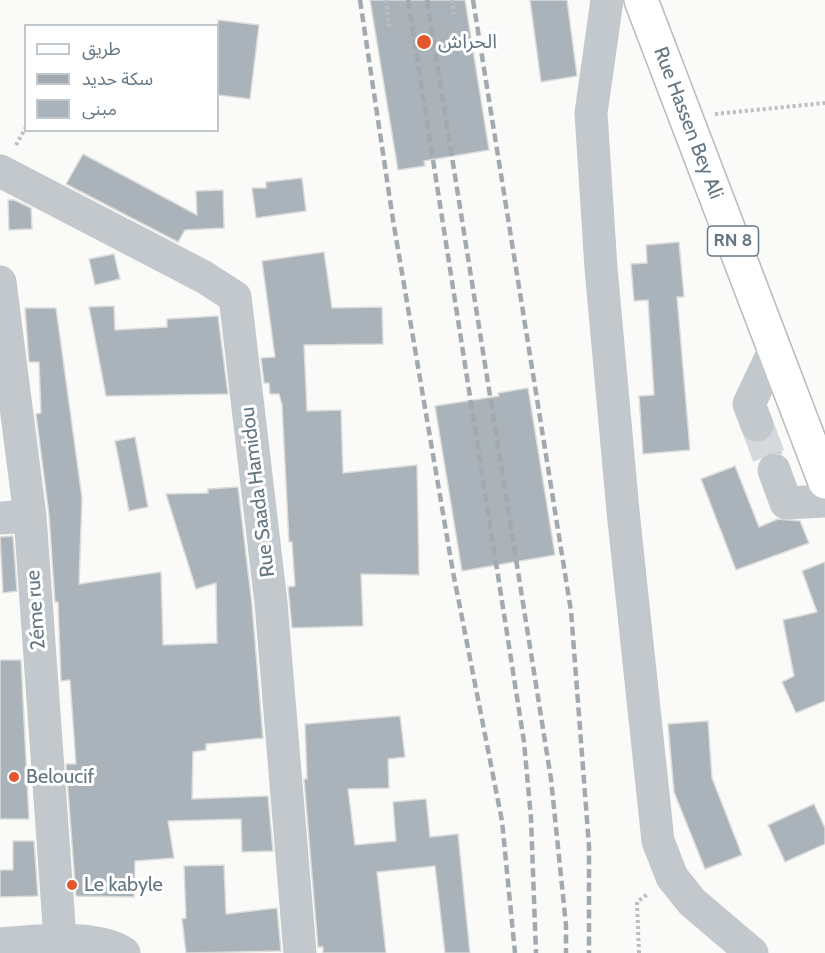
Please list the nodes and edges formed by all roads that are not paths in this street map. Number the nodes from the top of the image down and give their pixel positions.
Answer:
1 (607, 0) edge
2 (641, 0) edge
3 (0, 171) edge
4 (0, 282) edge
5 (774, 351) junction
6 (757, 425) tunnel mouth
7 (774, 470) tunnel mouth
8 (825, 482) edge
9 (825, 501) edge
10 (15, 517) edge
11 (0, 944) edge
12 (59, 946) edge
13 (124, 953) edge
14 (300, 953) edge
15 (752, 953) edge

1 - 15 street
2 - 5 main road, Rue Hassen Bey Ali / RN 8
3 - 14 street, Rue Saada Hamidou
4 - 10 street, 2éme rue
5 - 6 street
5 - 8 main road, Rue Hassen Bey Ali / RN 8
7 - 9 street
10 - 12 street, 2éme rue
11 - 12 street
12 - 13 street

